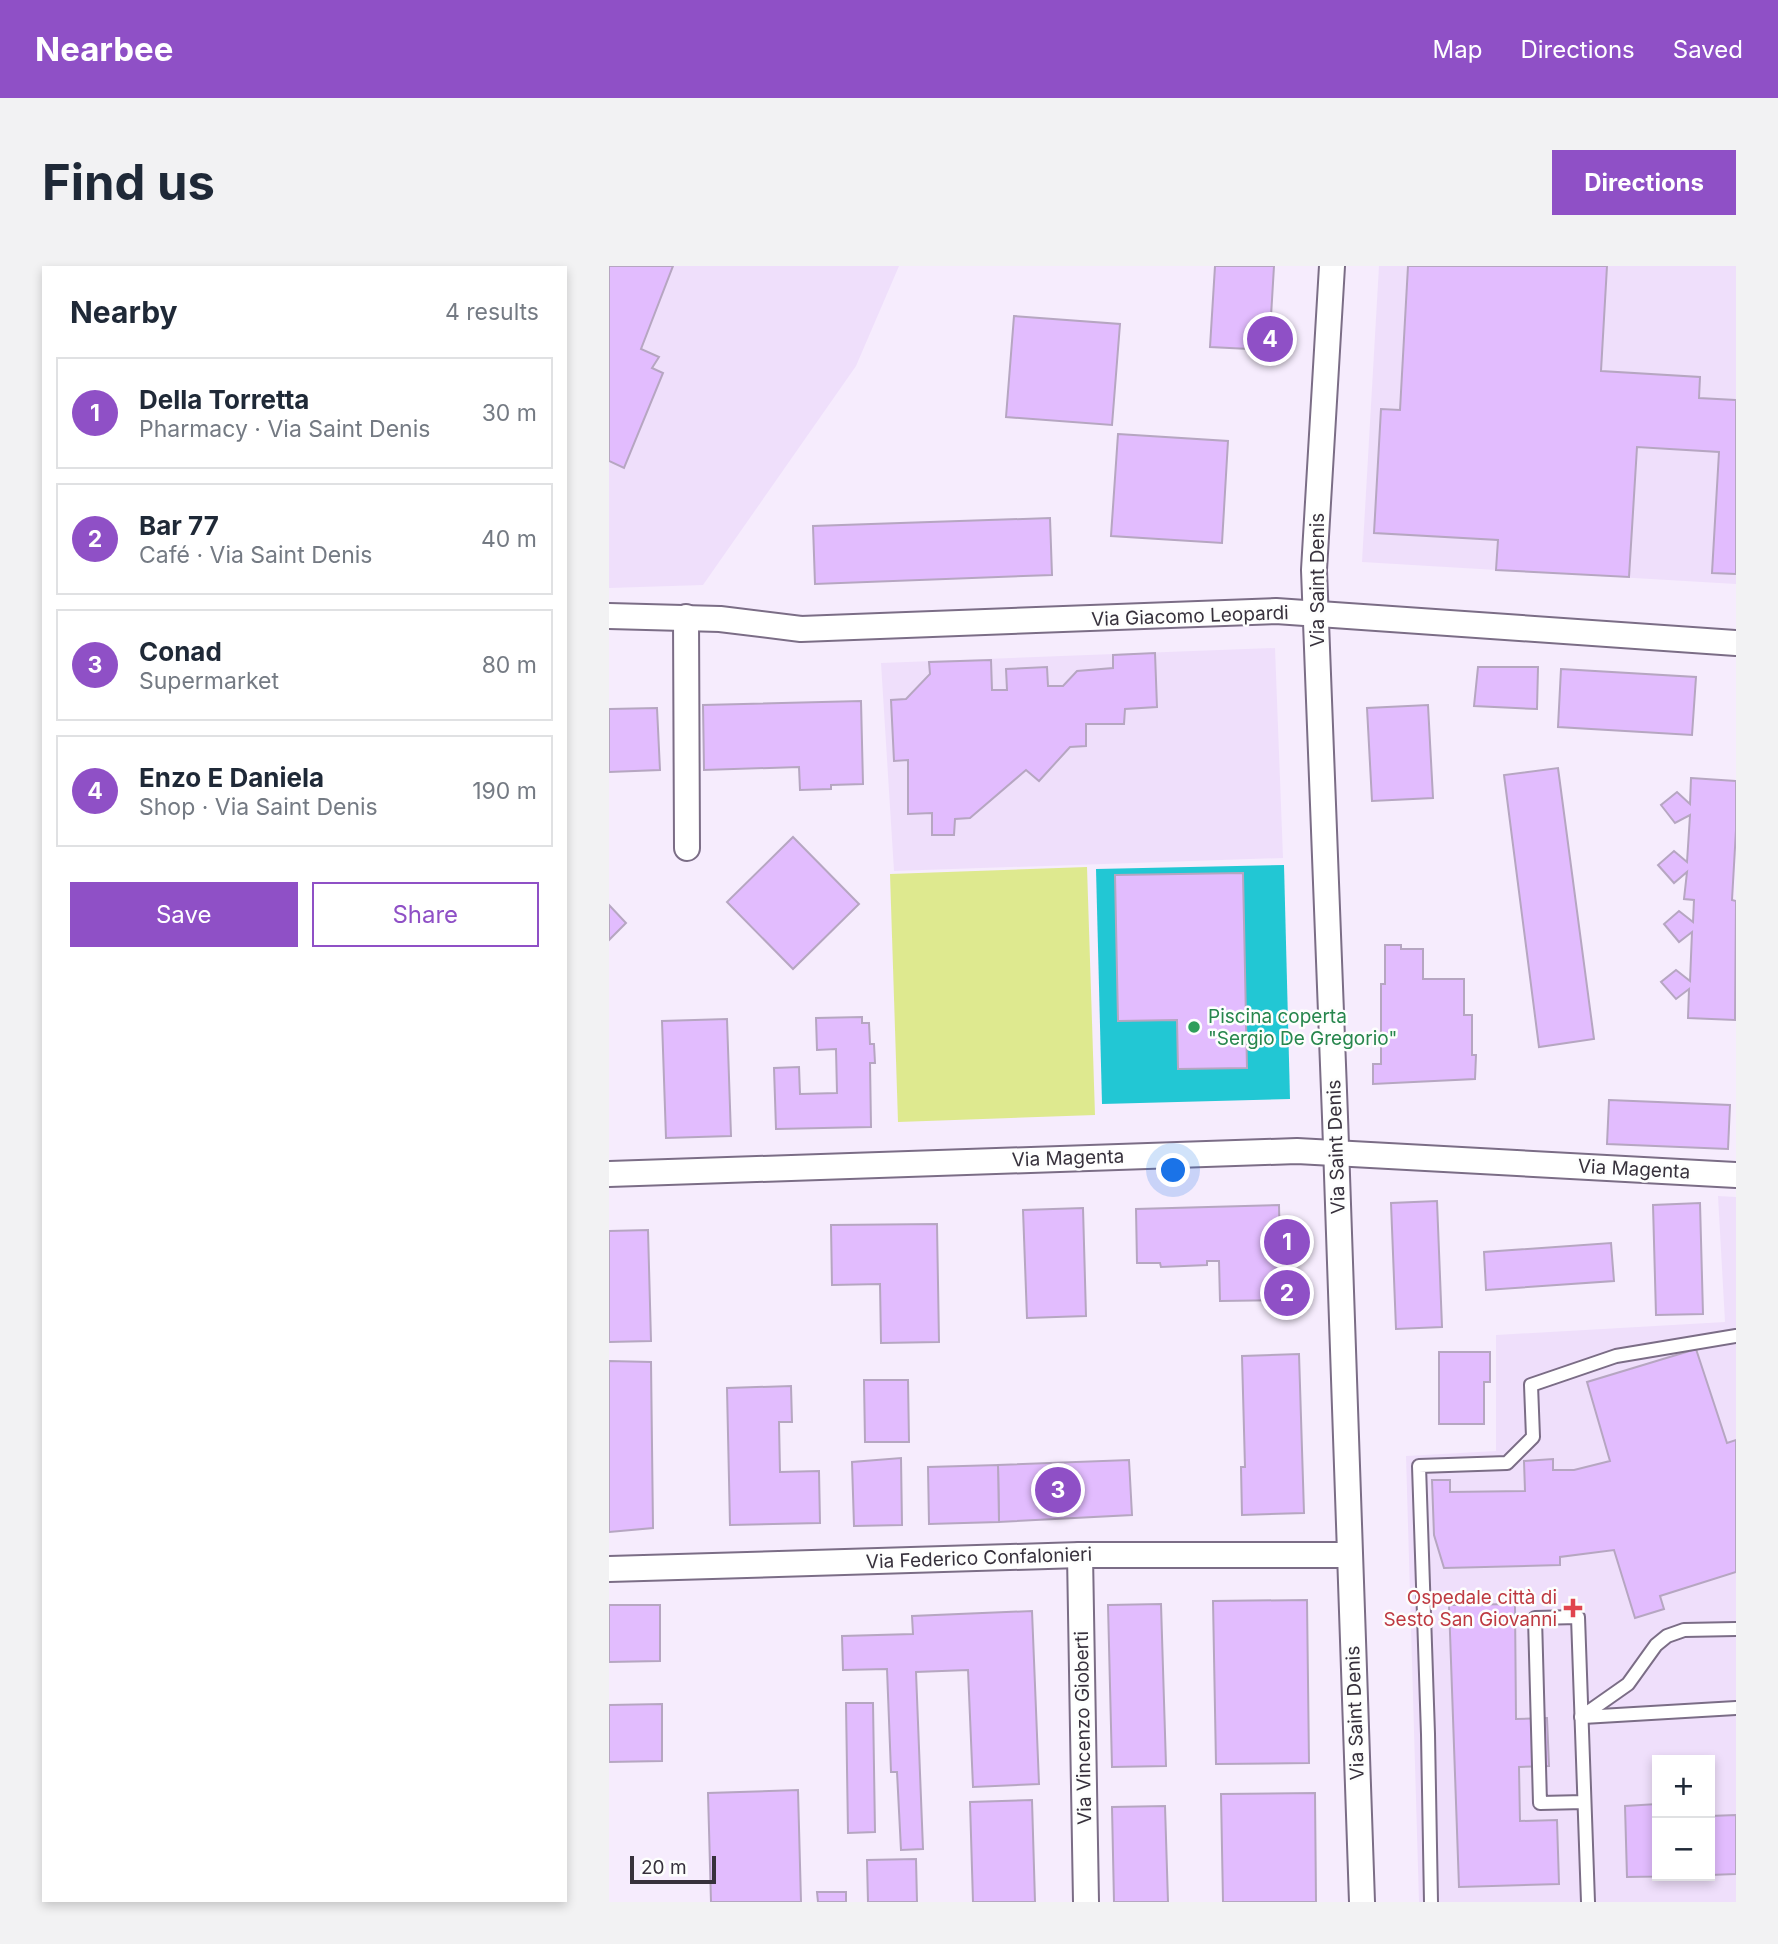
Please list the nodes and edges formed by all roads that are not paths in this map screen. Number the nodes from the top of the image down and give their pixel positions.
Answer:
1 (1332, 266) edge
2 (1315, 614) junction
3 (609, 616) edge
4 (676, 617) junction
5 (1736, 643) edge
6 (687, 848) dead end
7 (1336, 1152) junction
8 (609, 1174) edge
9 (1736, 1175) edge
10 (1736, 1336) edge
11 (1080, 1555) junction
12 (1349, 1555) junction
13 (609, 1569) edge
14 (1736, 1629) edge
15 (1736, 1708) edge
16 (1581, 1717) junction
17 (1584, 1802) junction
18 (1086, 1902) edge
19 (1362, 1902) edge
20 (1430, 1902) edge
21 (1588, 1902) edge

1 - 2 street, Via Saint Denis
2 - 4 street, Via Giacomo Leopardi
2 - 5 street, Via Giacomo Leopardi
2 - 7 street, Via Saint Denis
3 - 4 street, Via Giacomo Leopardi
4 - 6 street
7 - 8 street, Via Magenta
7 - 9 street, Via Magenta
7 - 12 street, Via Saint Denis
10 - 20 lane
11 - 12 street, Via Federico Confalonieri
11 - 13 street, Via Federico Confalonieri
11 - 18 street, Via Vincenzo Gioberti
12 - 19 street, Via Saint Denis
14 - 16 lane
15 - 16 lane
16 - 17 lane
16 - 17 lane
17 - 21 lane

